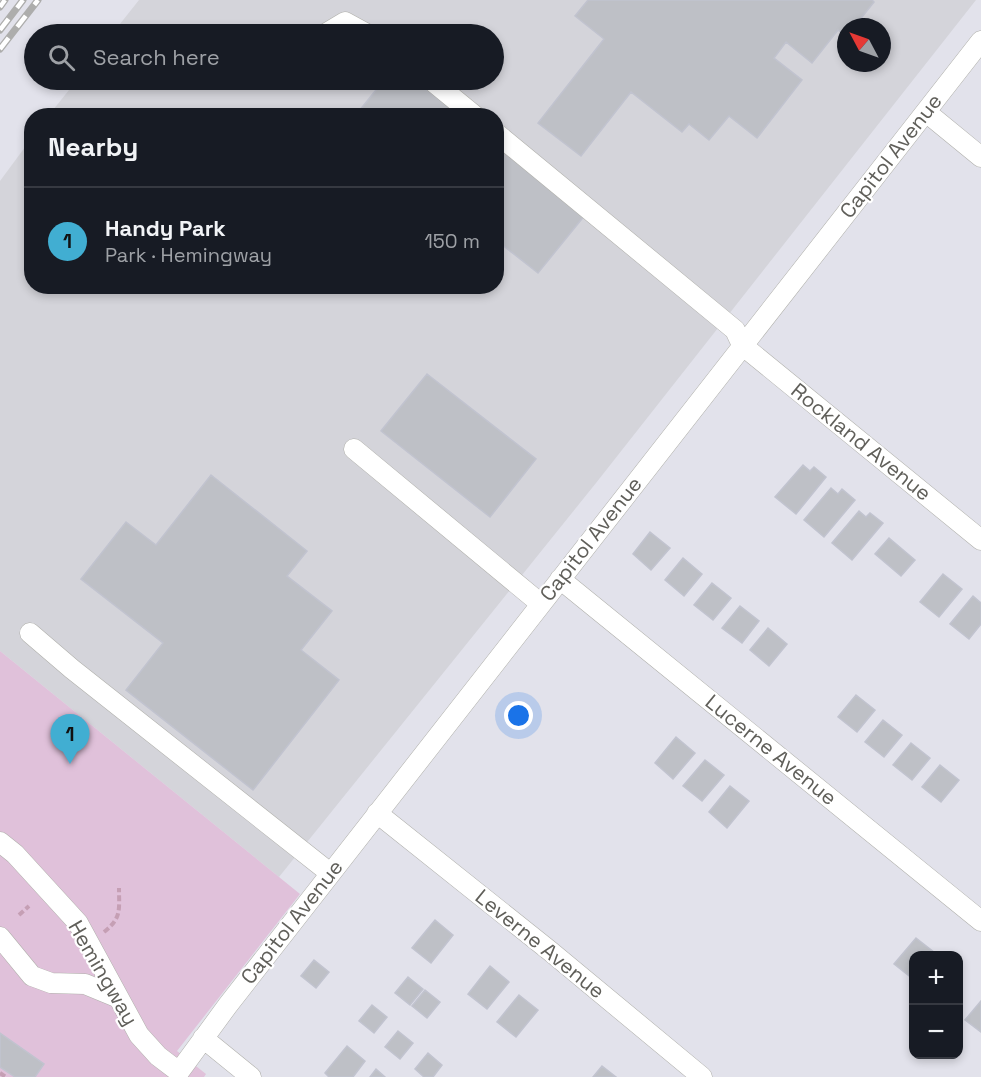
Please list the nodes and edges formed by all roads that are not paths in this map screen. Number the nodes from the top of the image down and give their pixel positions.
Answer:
1 (981, 40) edge
2 (443, 90) edge
3 (465, 108) edge
4 (926, 112) junction
5 (504, 140) edge
6 (981, 157) edge
7 (742, 345) junction
8 (354, 449) dead end
9 (981, 540) edge
10 (560, 579) junction
11 (541, 604) junction
12 (30, 633) dead end
13 (377, 813) junction
14 (0, 843) edge
15 (330, 873) junction
16 (981, 921) edge
17 (0, 937) edge
18 (119, 998) junction
19 (203, 1038) junction
20 (178, 1074) edge
21 (251, 1077) edge
22 (702, 1077) edge

1 - 4 street, Capitol Avenue
2 - 3 street
4 - 6 street
4 - 7 street, Capitol Avenue
5 - 7 street, Rockland Avenue
7 - 9 street, Rockland Avenue
7 - 10 street, Capitol Avenue
8 - 11 street
10 - 11 street, Capitol Avenue
10 - 16 street, Lucerne Avenue
11 - 13 street, Capitol Avenue
12 - 15 street
13 - 15 street, Capitol Avenue
13 - 22 street, Leverne Avenue
14 - 18 street, Hemingway
15 - 19 street, Capitol Avenue
17 - 18 street
18 - 20 street, Hemingway
19 - 20 street, Hemingway
19 - 21 street

